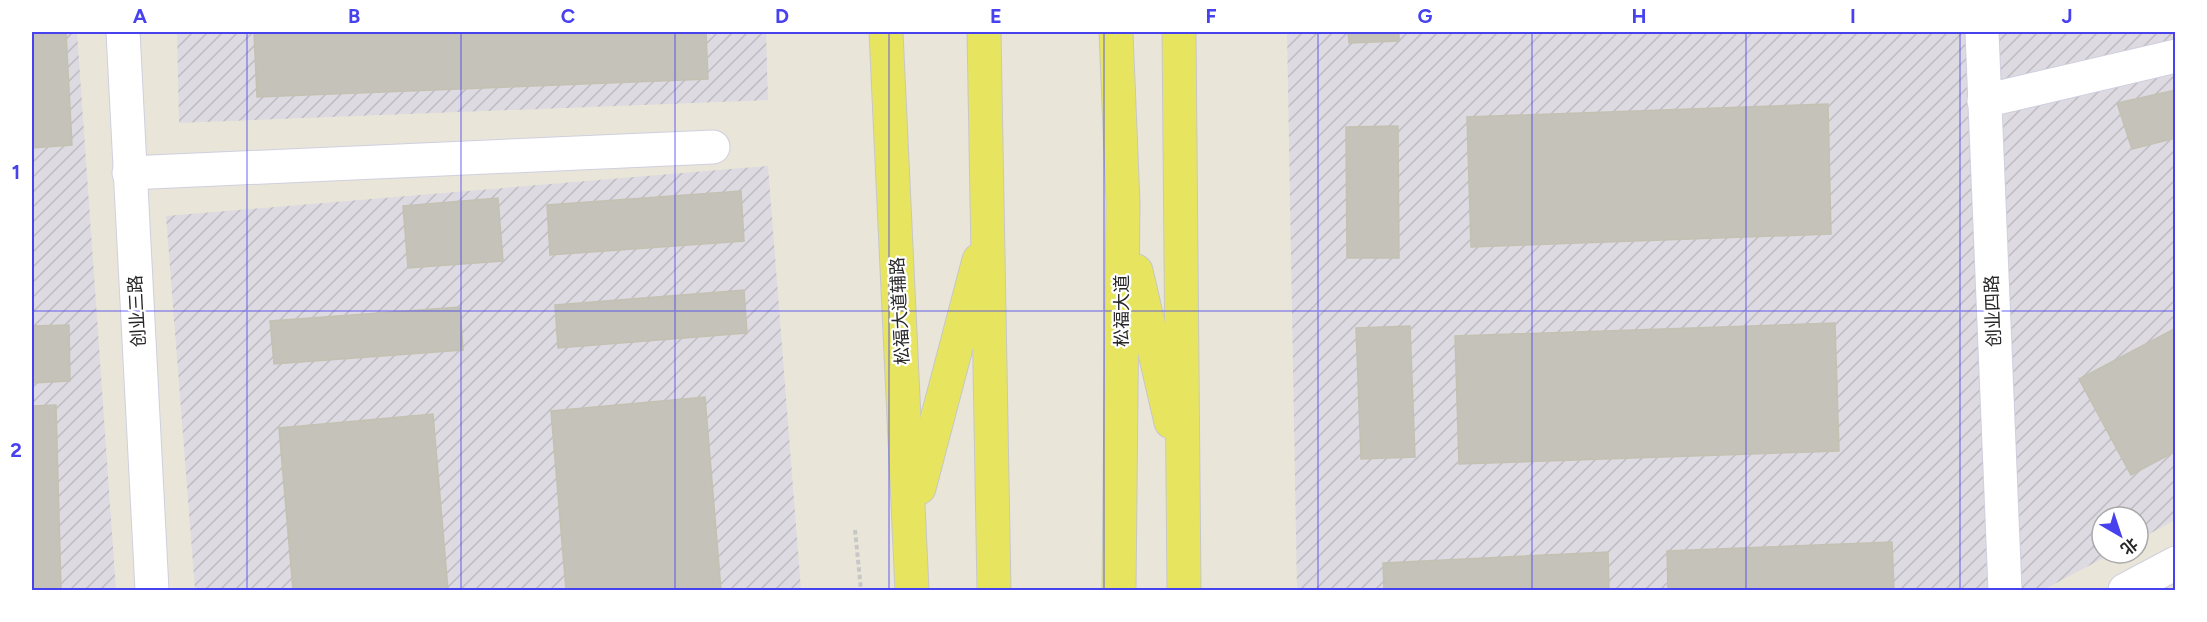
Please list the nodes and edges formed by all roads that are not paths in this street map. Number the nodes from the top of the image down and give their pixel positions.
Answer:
1 (123, 32) edge
2 (886, 32) edge
3 (984, 32) edge
4 (1116, 32) edge
5 (1179, 32) edge
6 (1982, 32) edge
7 (2175, 56) edge
8 (1984, 101) junction
9 (713, 147) dead end
10 (129, 173) junction
11 (1123, 203) junction
12 (989, 223) junction
13 (1184, 476) junction
14 (911, 521) junction
15 (2175, 563) edge
16 (152, 591) edge
17 (912, 591) edge
18 (994, 591) edge
19 (1119, 591) edge
20 (1184, 591) edge
21 (2005, 591) edge
22 (2125, 591) edge

1 - 10 street, 创业三路
2 - 14 main road, 松福大道辅路
3 - 12 main road
4 - 11 main road, 松福大道
5 - 13 main road
6 - 8 street, 创业四路
7 - 8 street
8 - 21 street, 创业四路
9 - 10 street
10 - 16 street, 创业三路
11 - 13 main road
11 - 19 main road, 松福大道
12 - 14 main road
12 - 18 main road
13 - 20 main road
14 - 17 main road, 松福大道辅路
15 - 22 street

